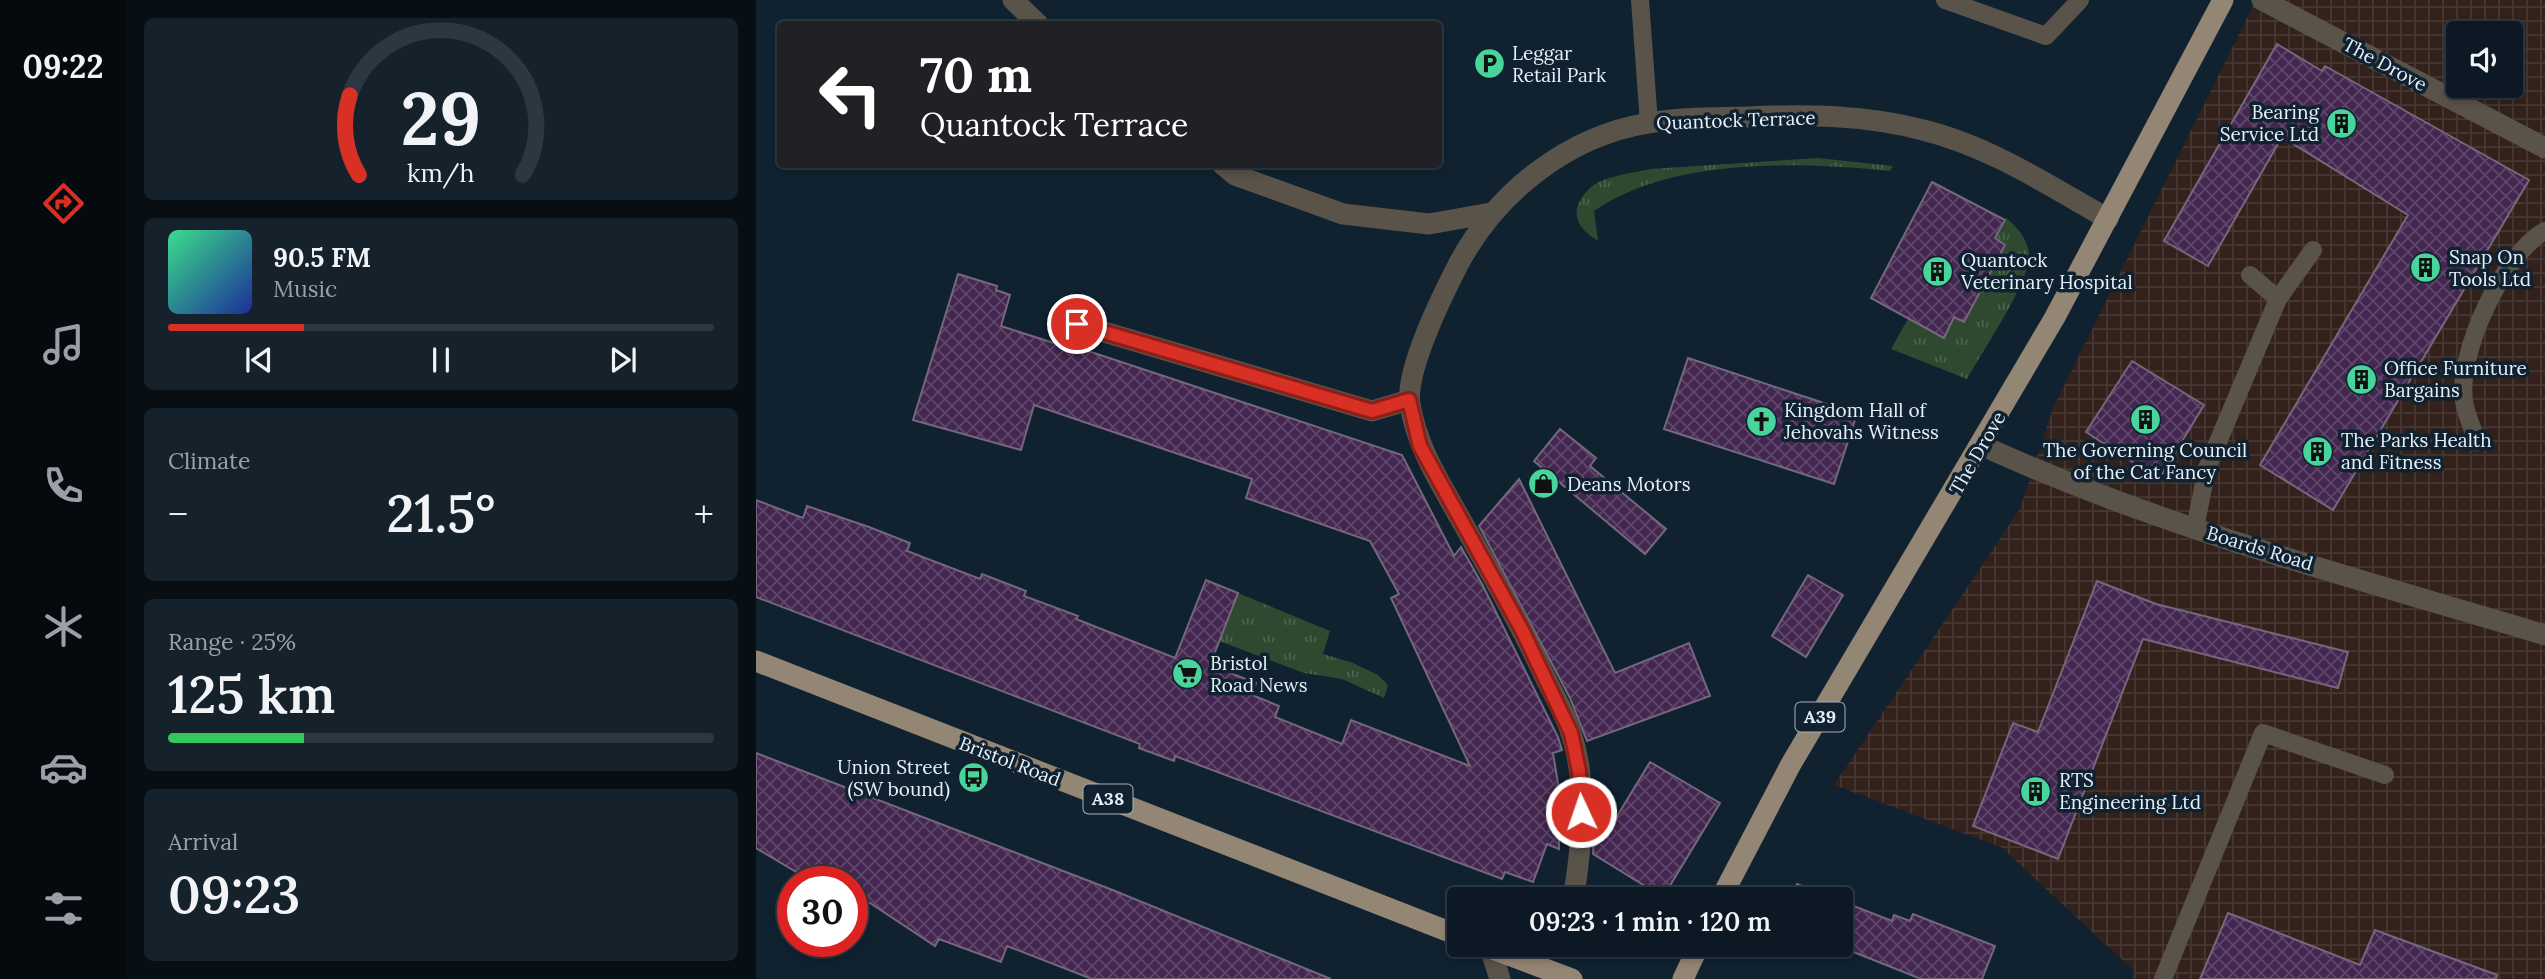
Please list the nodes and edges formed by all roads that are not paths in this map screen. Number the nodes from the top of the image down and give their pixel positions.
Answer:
1 (1013, 0) edge
2 (1640, 0) edge
3 (1945, 0) edge
4 (2080, 0) edge
5 (2222, 0) edge
6 (2262, 0) edge
7 (1035, 21) edge
8 (1649, 123) junction
9 (2545, 148) edge
10 (1227, 168) edge
11 (1491, 213) junction
12 (2108, 219) junction
13 (2545, 231) edge
14 (2313, 250) dead end
15 (2250, 275) dead end
16 (2278, 299) junction
17 (1077, 324) dead end
18 (1409, 400) junction
19 (2477, 442) dead end
20 (1982, 445) junction
21 (2195, 528) junction
22 (2545, 635) edge
23 (756, 661) edge
24 (2385, 775) dead end
25 (1575, 887) edge
26 (1727, 887) edge
27 (1447, 931) edge
28 (1490, 957) edge
29 (1510, 957) edge
30 (1694, 957) edge
31 (1559, 977) edge
32 (1500, 979) edge
33 (1684, 979) edge
34 (2163, 979) edge

1 - 7 street
2 - 8 lane
3 - 4 lane
5 - 12 main road, The Drove / A39
6 - 9 street, The Drove
8 - 11 street, Quantock Terrace
8 - 12 street, Quantock Terrace
10 - 11 street
11 - 18 street, Quantock Terrace
12 - 20 main road, The Drove / A39
13 - 19 lane
14 - 16 lane
15 - 16 lane
16 - 21 lane
17 - 18 street
18 - 25 street, Quantock Terrace
20 - 21 street, Boards Road
20 - 26 main road, The Drove / A39
21 - 22 street, Boards Road
23 - 27 main road, Bristol Road / A38
24 - 34 lane
28 - 32 street
29 - 31 main road
30 - 33 main road

